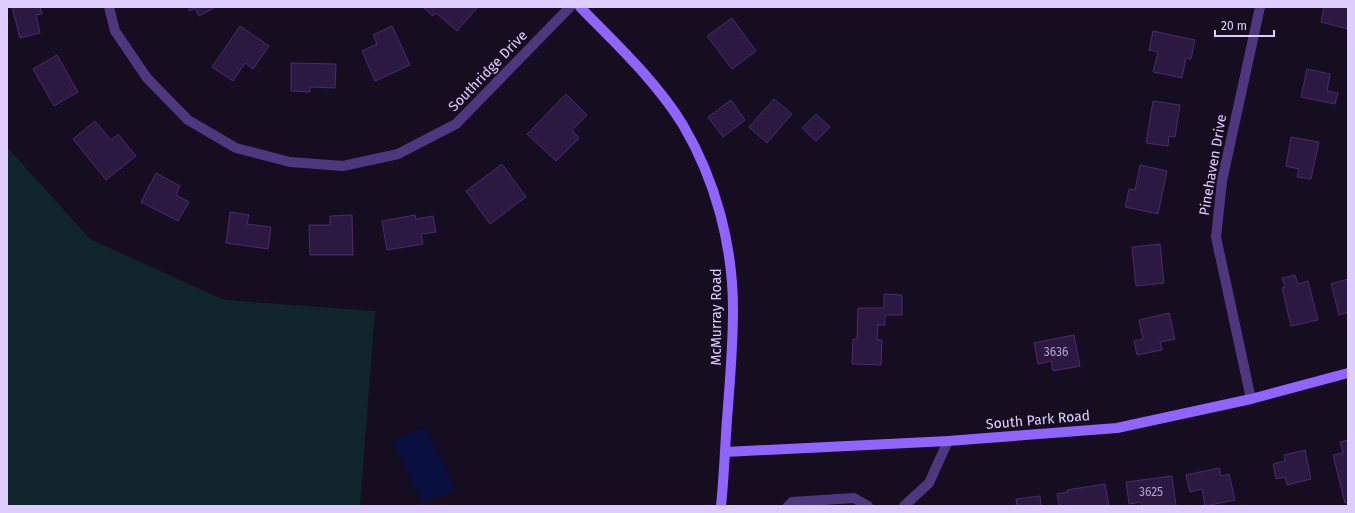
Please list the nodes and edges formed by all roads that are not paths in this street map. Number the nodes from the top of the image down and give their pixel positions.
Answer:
1 (109, 7) edge
2 (570, 7) edge
3 (580, 7) edge
4 (1260, 7) edge
5 (1348, 373) edge
6 (1251, 399) junction
7 (948, 441) junction
8 (725, 452) junction
9 (721, 506) edge
10 (788, 506) edge
11 (868, 506) edge
12 (904, 506) edge

1 - 2 street, Southridge Drive
3 - 8 main road, McMurray Road
4 - 6 street, Pinehaven Drive
5 - 6 main road, South Park Road
6 - 7 main road, South Park Road
7 - 8 main road, South Park Road
7 - 12 street
8 - 9 main road, McMurray Road
10 - 11 street

